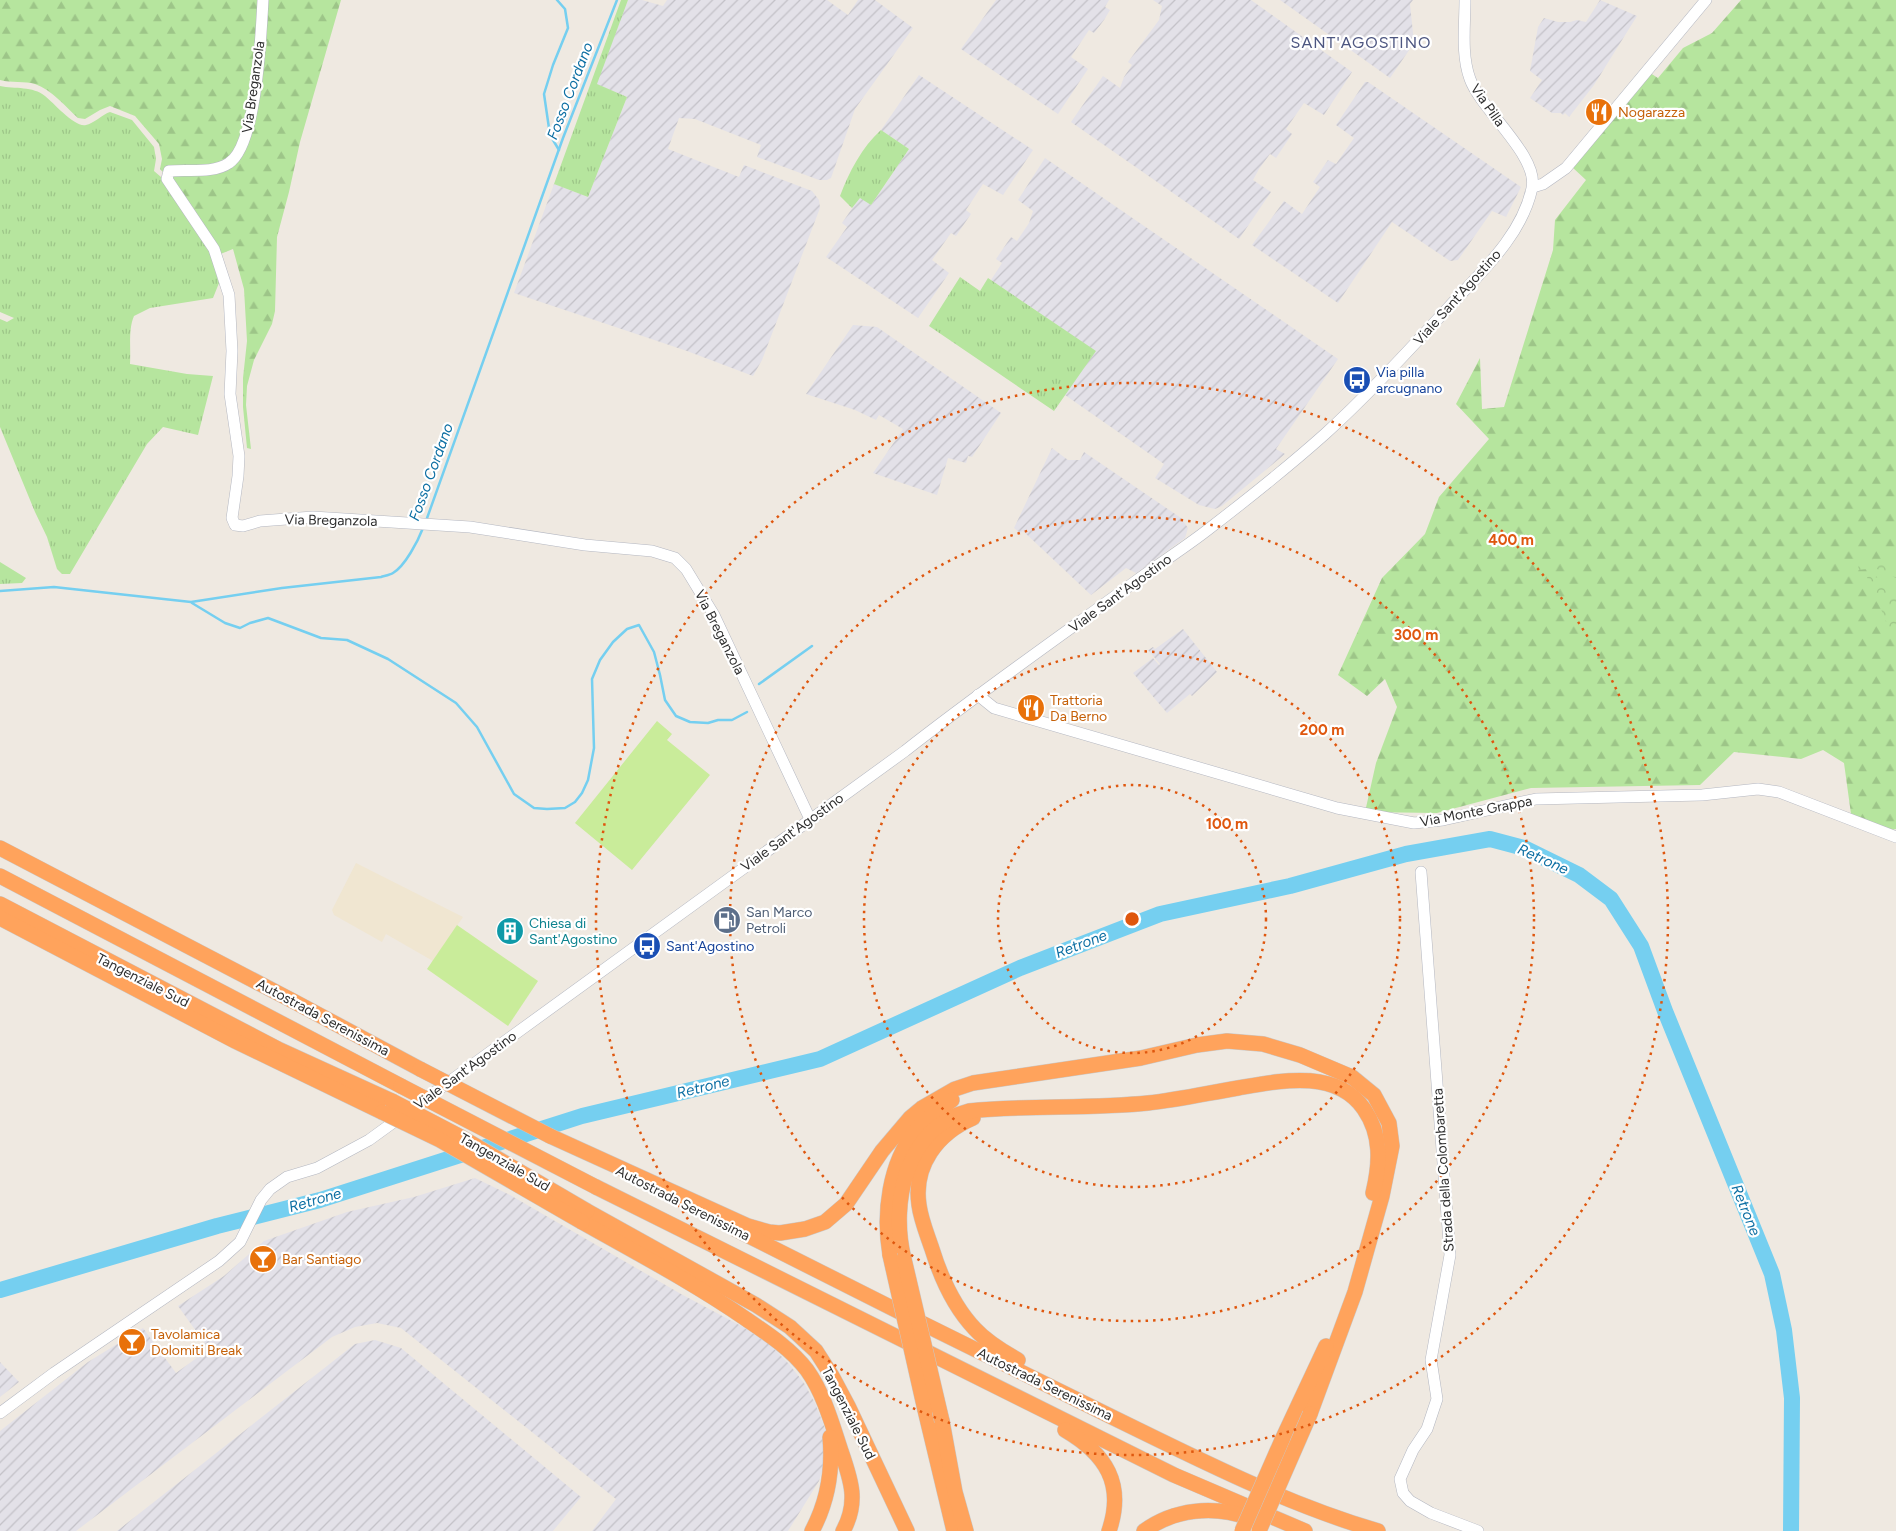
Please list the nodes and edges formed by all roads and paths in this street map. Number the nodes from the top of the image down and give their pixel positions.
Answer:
1 (262, 0) edge
2 (1465, 0) edge
3 (1706, 0) edge
4 (1566, 168) junction
5 (1532, 173) junction
6 (1533, 187) junction
7 (978, 695) junction
8 (810, 819) junction
9 (1896, 837) edge
10 (0, 848) edge
11 (1421, 872) dead end
12 (0, 876) edge
13 (0, 904) edge
14 (0, 918) edge
15 (993, 1079) junction
16 (387, 1106) junction
17 (1023, 1108) junction
18 (550, 1136) junction
19 (585, 1216) junction
20 (897, 1257) junction
21 (821, 1301) junction
22 (0, 1413) edge
23 (829, 1415) junction
24 (1218, 1468) junction
25 (812, 1531) edge
26 (843, 1531) edge
27 (907, 1531) edge
28 (954, 1531) edge
29 (966, 1531) edge
30 (1109, 1531) edge
31 (1144, 1531) edge
32 (1242, 1531) edge
33 (1259, 1531) edge
34 (1283, 1531) edge
35 (1305, 1531) edge
36 (1378, 1531) edge
37 (1478, 1531) edge

1 - 8 street, Via Breganzola
2 - 5 street, Via Pilla
3 - 4 street
4 - 5 street
4 - 6 street
5 - 6 street, Viale Sant'Agostino
6 - 7 street, Viale Sant'Agostino
7 - 8 street, Viale Sant'Agostino
7 - 9 street, Via Monte Grappa
8 - 22 street, Viale Sant'Agostino
10 - 18 highway, Autostrada Serenissima, bridge
11 - 37 street, Strada della Colombaretta
12 - 21 highway, Autostrada Serenissima, bridge
13 - 16 highway, Tangenziale Sud
14 - 16 highway, Tangenziale Sud
15 - 18 highway
15 - 20 highway
15 - 33 highway, bridge
16 - 19 highway, Tangenziale Sud, bridge
17 - 20 highway
17 - 24 highway
17 - 32 highway, bridge
18 - 24 highway, Autostrada Serenissima
19 - 23 highway, Tangenziale Sud
19 - 27 highway, Tangenziale Sud
20 - 28 highway, bridge
20 - 29 highway, bridge
21 - 30 highway
21 - 35 highway, Autostrada Serenissima
23 - 25 highway
23 - 26 highway, Tangenziale Sud
24 - 36 highway, Autostrada Serenissima
31 - 34 highway

